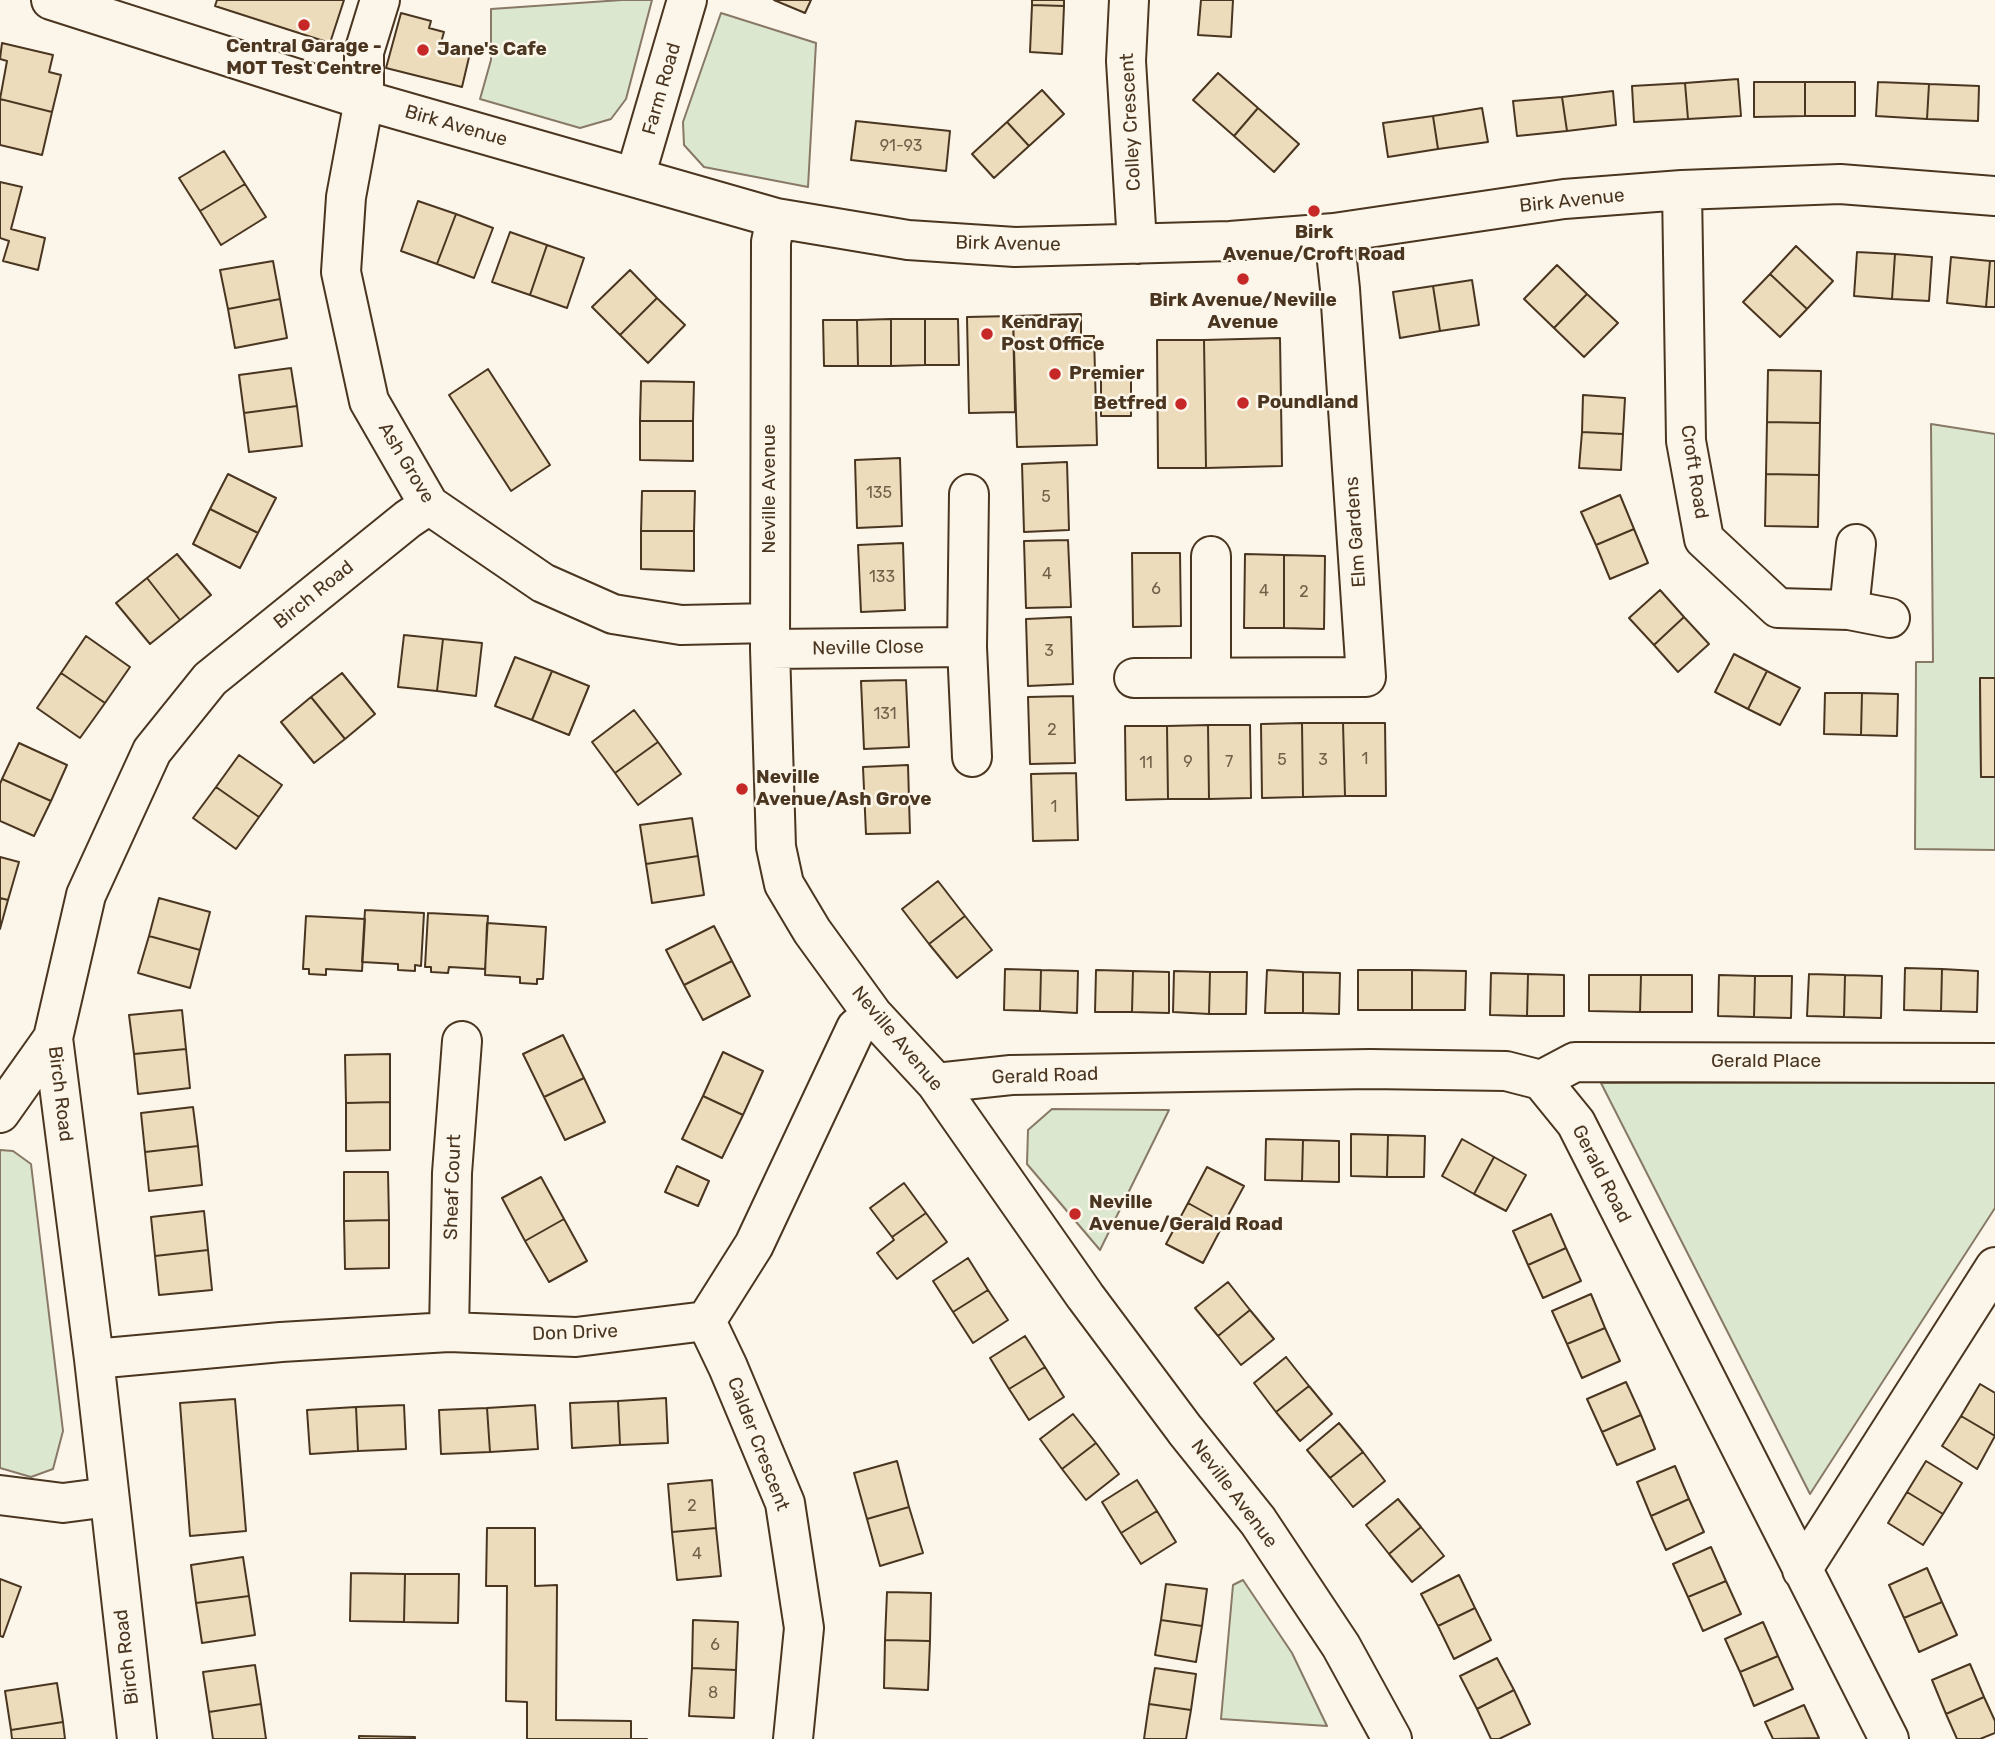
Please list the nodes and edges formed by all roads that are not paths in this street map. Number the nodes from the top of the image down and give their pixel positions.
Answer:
1 (51, 0) edge
2 (380, 0) edge
3 (687, 0) edge
4 (1129, 0) edge
5 (141, 13) edge
6 (364, 100) junction
7 (635, 177) junction
8 (1682, 191) junction
9 (1995, 196) edge
10 (776, 218) junction
11 (1334, 233) junction
12 (1137, 244) junction
13 (969, 494) dead end
14 (429, 505) junction
15 (1856, 544) dead end
16 (1211, 556) dead end
17 (1849, 610) junction
18 (1890, 618) dead end
19 (770, 636) junction
20 (967, 647) junction
21 (1211, 677) junction
22 (1134, 678) dead end
23 (972, 757) dead end
24 (873, 1015) junction
25 (53, 1038) junction
26 (462, 1041) dead end
27 (1995, 1063) edge
28 (1541, 1080) junction
29 (936, 1083) junction
30 (0, 1113) edge
31 (1995, 1268) edge
32 (706, 1321) junction
33 (449, 1332) junction
34 (94, 1359) junction
35 (0, 1495) edge
36 (109, 1497) junction
37 (1802, 1570) junction
38 (137, 1739) edge
39 (793, 1739) edge
40 (1392, 1739) edge
41 (1889, 1739) edge

1 - 5 street, Birk Avenue
2 - 6 street, Ash Grove
3 - 7 street, Farm Road
4 - 12 street, Colley Crescent
5 - 6 street, Birk Avenue
6 - 7 street, Birk Avenue
6 - 14 street, Ash Grove
7 - 10 street, Birk Avenue
8 - 9 street, Birk Avenue
8 - 11 street, Birk Avenue
8 - 17 street, Croft Road
10 - 12 street, Birk Avenue
10 - 19 street, Neville Avenue
11 - 12 street, Birk Avenue
11 - 21 street, Elm Gardens
13 - 20 street
14 - 19 street, Ash Grove
14 - 25 street, Birch Road
15 - 17 street
16 - 21 street
17 - 18 street, Croft Road
19 - 20 street, Neville Close
19 - 24 street, Neville Avenue
20 - 23 street
21 - 22 street, Elm Gardens
24 - 29 street, Neville Avenue
24 - 32 street
25 - 30 street
25 - 34 street, Birch Road
26 - 33 street, Sheaf Court
27 - 28 street, Gerald Place
28 - 29 street, Gerald Road
28 - 37 street, Gerald Road
29 - 40 street, Neville Avenue
31 - 37 street
32 - 33 street, Don Drive
32 - 39 street, Calder Crescent
33 - 34 street, Don Drive
34 - 36 street, Birch Road
35 - 36 street
36 - 38 street, Birch Road
37 - 41 street, Gerald Road

